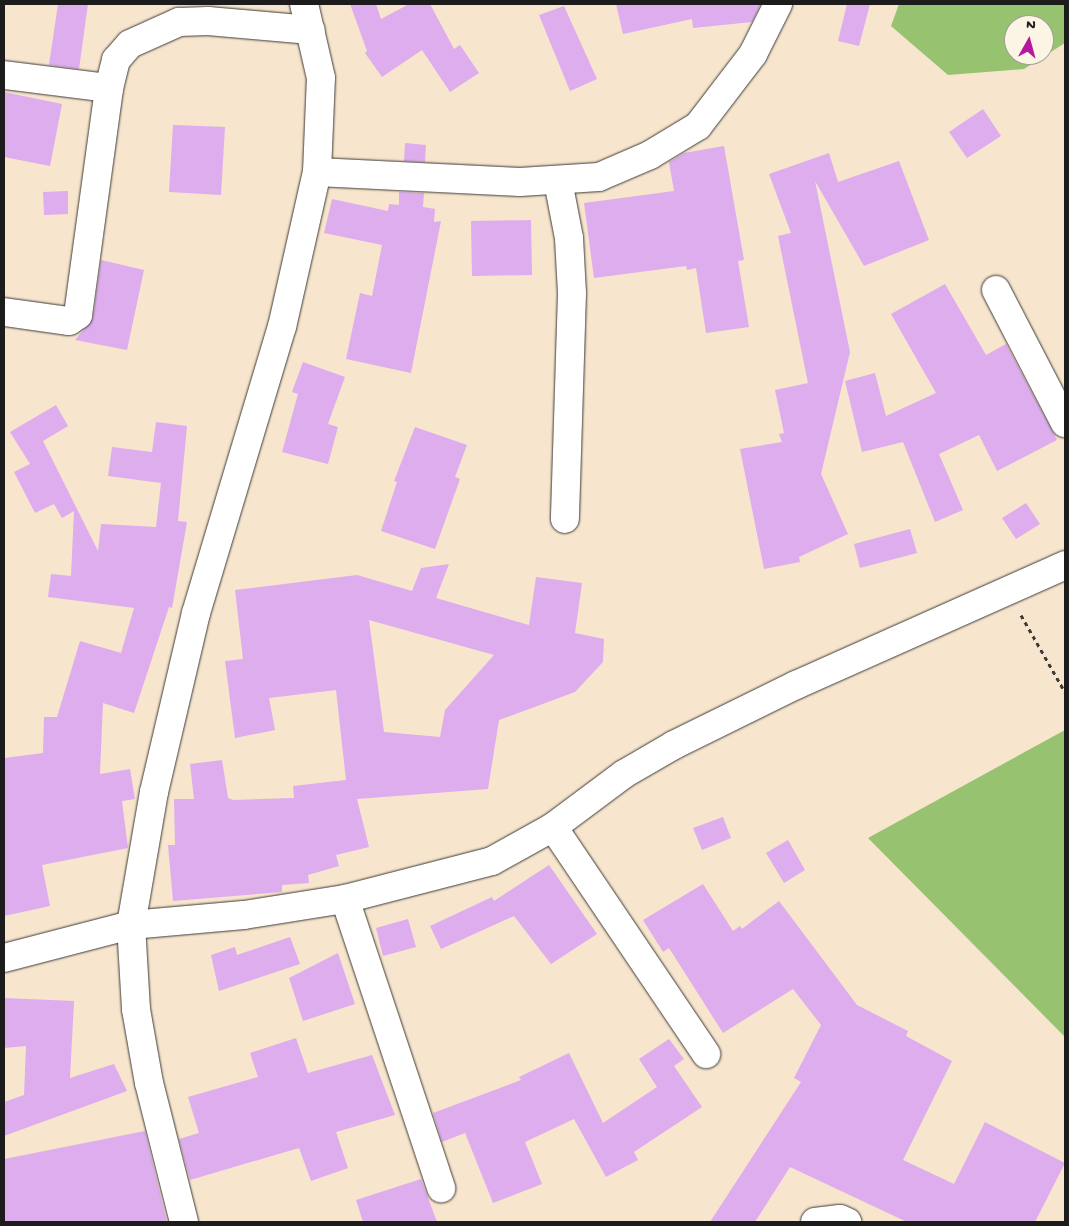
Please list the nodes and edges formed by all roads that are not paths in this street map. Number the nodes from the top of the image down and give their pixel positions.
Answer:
1 (304, 4) edge
2 (778, 4) edge
3 (311, 30) junction
4 (4, 75) edge
5 (109, 88) junction
6 (317, 172) junction
7 (558, 182) junction
8 (996, 290) dead end
9 (4, 312) edge
10 (1065, 423) edge
11 (565, 519) dead end
12 (1065, 565) edge
13 (553, 827) junction
14 (345, 899) junction
15 (131, 925) junction
16 (4, 958) edge
17 (706, 1054) dead end
18 (441, 1188) dead end
19 (184, 1222) edge
20 (815, 1222) edge
21 (847, 1222) edge

1 - 3 street
2 - 7 street
3 - 5 street
3 - 6 street
4 - 5 street
5 - 9 street
6 - 7 street
6 - 15 street
7 - 11 street
8 - 10 street
12 - 13 street
13 - 14 street
13 - 17 street
14 - 15 street
14 - 18 street
15 - 16 street
15 - 19 street
20 - 21 street

